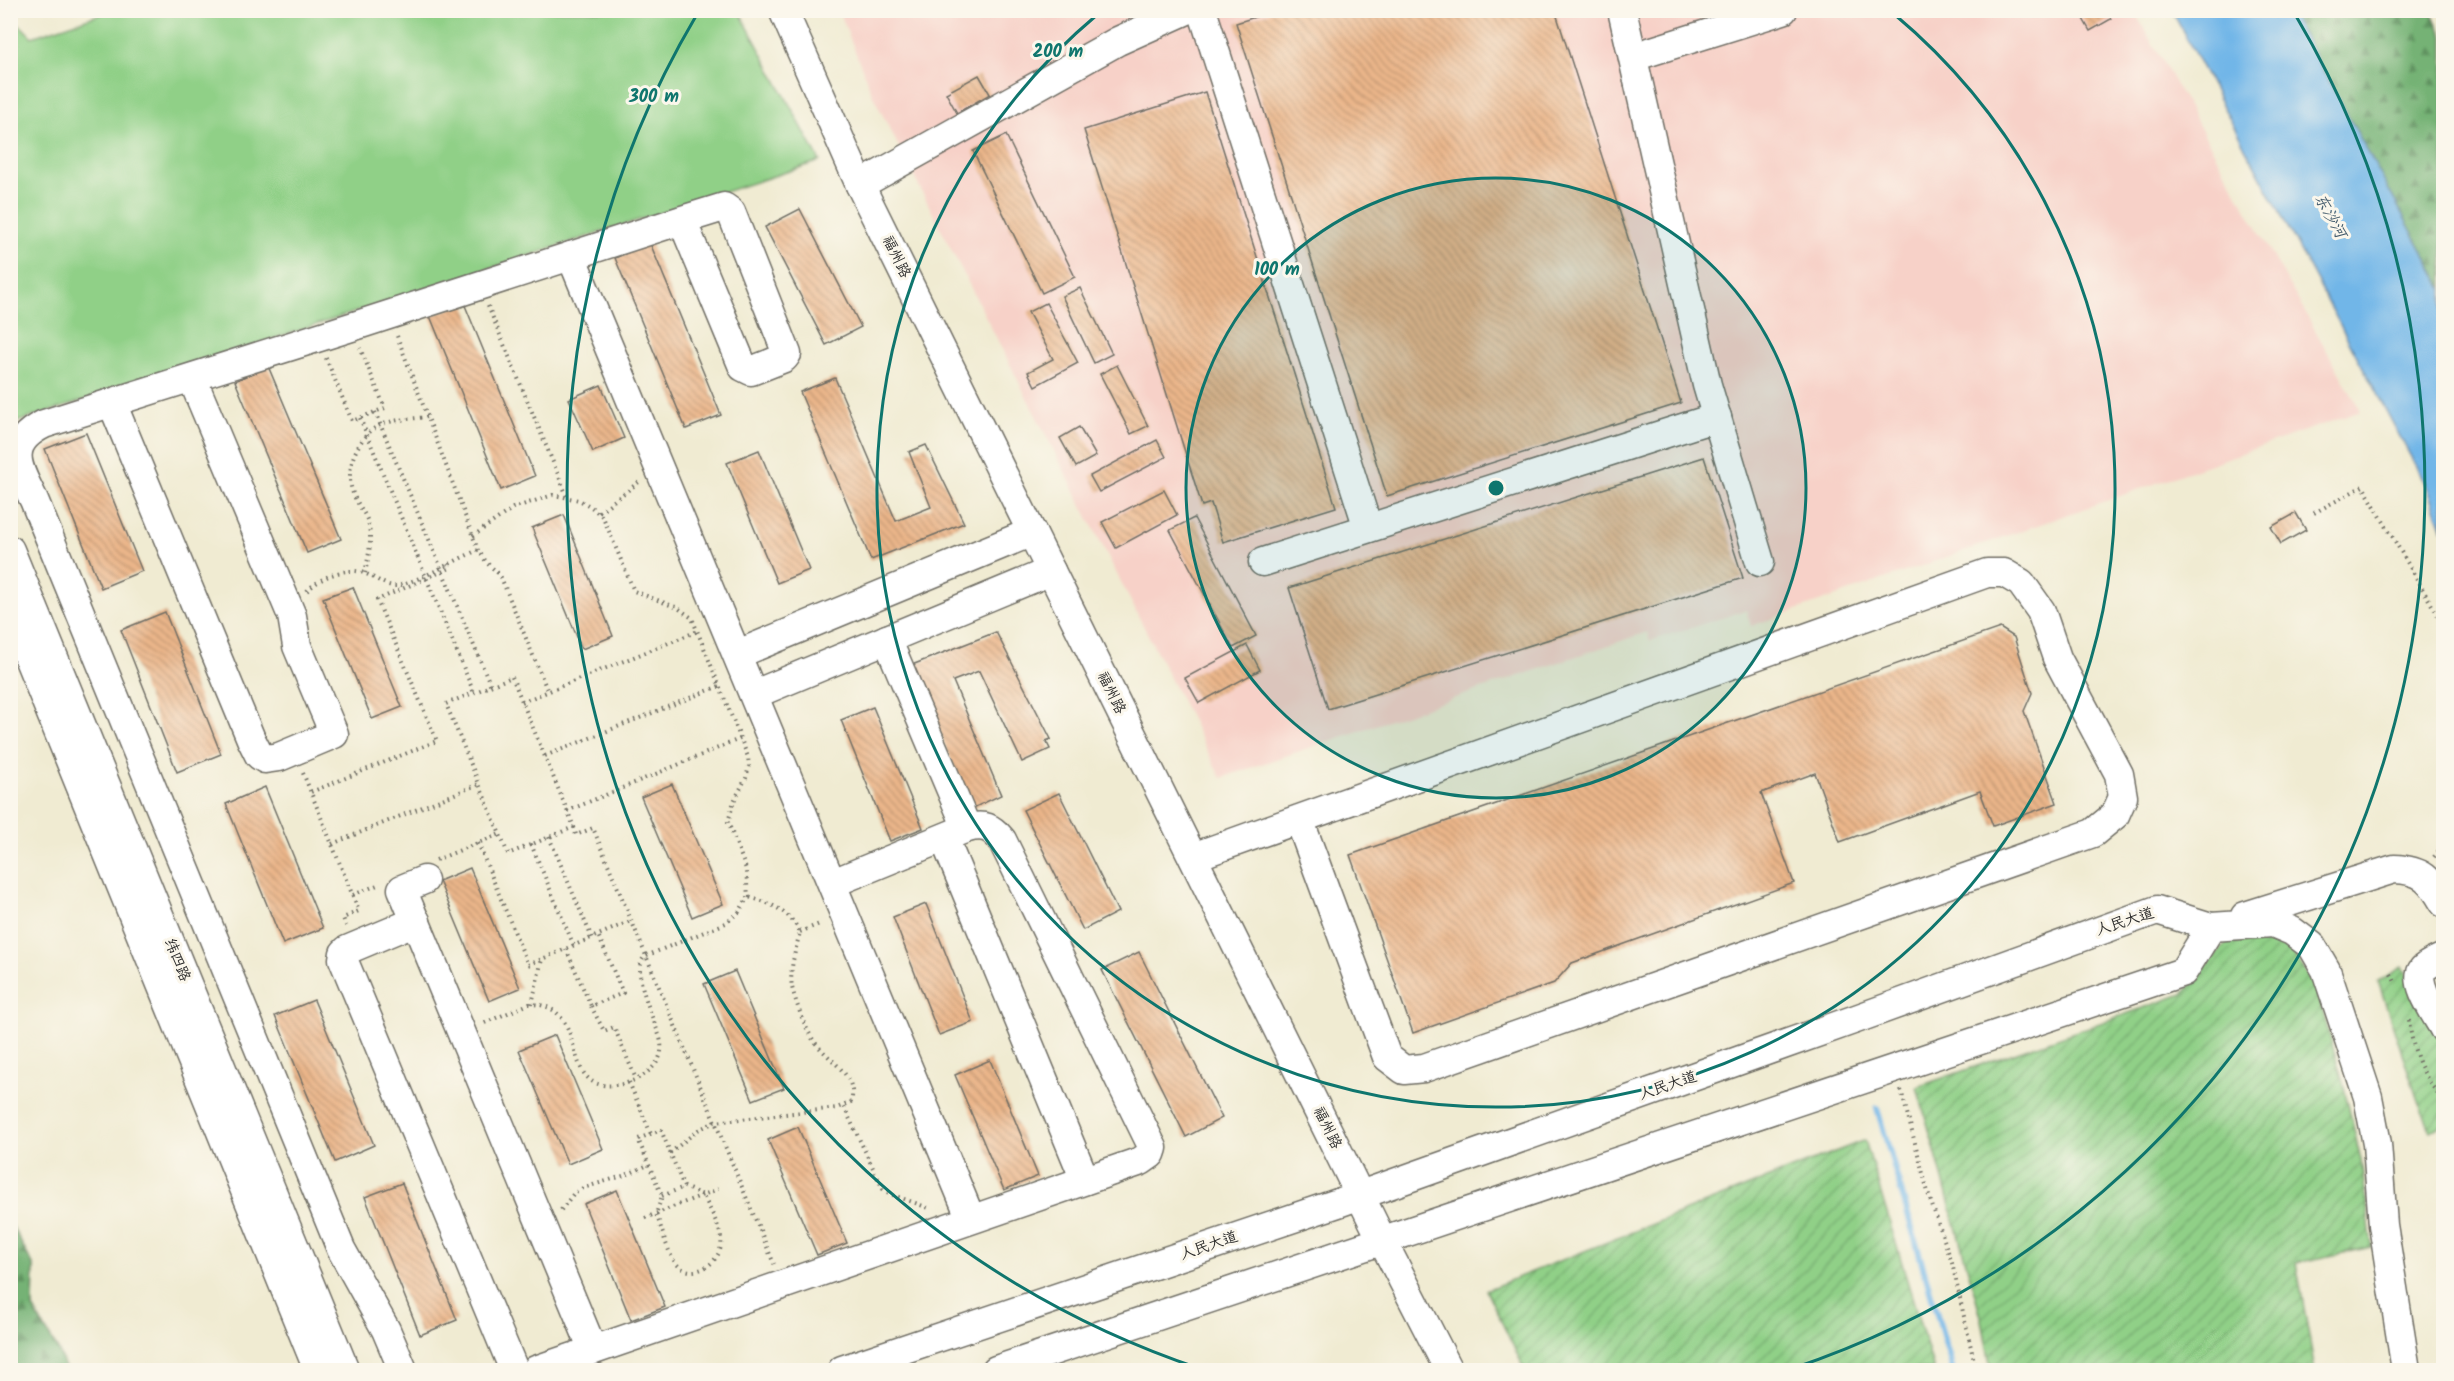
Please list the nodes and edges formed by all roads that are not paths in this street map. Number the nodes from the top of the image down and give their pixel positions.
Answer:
1 (783, 10) edge
2 (1187, 10) edge
3 (1202, 10) edge
4 (1622, 10) edge
5 (1783, 10) edge
6 (1633, 57) junction
7 (860, 186) junction
8 (682, 220) junction
9 (571, 256) junction
10 (192, 378) junction
11 (112, 403) junction
12 (1717, 417) junction
13 (1368, 528) junction
14 (1032, 532) junction
15 (10, 550) edge
16 (1760, 561) dead end
17 (1263, 562) dead end
18 (1051, 571) junction
19 (10, 613) edge
20 (887, 639) junction
21 (746, 674) junction
22 (1299, 819) junction
23 (956, 833) junction
24 (1193, 857) junction
25 (187, 874) junction
26 (424, 880) dead end
27 (833, 884) junction
28 (137, 895) junction
29 (2444, 903) edge
30 (416, 921) junction
31 (207, 924) junction
32 (2211, 927) junction
33 (158, 944) junction
34 (2444, 957) edge
35 (2444, 1029) edge
36 (1084, 1180) junction
37 (1360, 1195) junction
38 (970, 1219) junction
39 (1383, 1242) junction
40 (593, 1350) junction
41 (318, 1371) edge
42 (345, 1371) edge
43 (403, 1371) edge
44 (514, 1371) edge
45 (536, 1371) edge
46 (842, 1371) edge
47 (996, 1371) edge
48 (1449, 1371) edge
49 (2406, 1371) edge

1 - 7 street, 福州路
2 - 7 street
3 - 13 street
4 - 6 street
5 - 6 street
6 - 12 street
7 - 14 street, 福州路
8 - 8 street
8 - 9 street
9 - 10 street
9 - 21 street
10 - 11 street
10 - 11 street
11 - 25 street
12 - 13 street
12 - 16 street
13 - 17 street
14 - 18 street, 福州路
14 - 21 street
15 - 28 street, 纬四路
18 - 20 street
18 - 24 street, 福州路
19 - 28 street, 纬四路
20 - 21 street
20 - 23 street
21 - 27 street
22 - 22 street
22 - 24 street
23 - 27 street
23 - 36 street
23 - 36 street
24 - 37 street, 福州路
25 - 28 street
25 - 31 street
26 - 30 street
27 - 38 street
28 - 33 street, 纬四路
29 - 32 street
30 - 40 street
30 - 44 street
31 - 33 street
31 - 43 street
32 - 37 street, 人民大道
32 - 39 street
32 - 49 street
33 - 41 street, 纬四路
33 - 42 street, 纬四路
34 - 35 street
36 - 38 street
37 - 39 street, 福州路
37 - 46 street, 人民大道
38 - 40 street
39 - 47 street
39 - 48 street, 福州路
40 - 45 street

